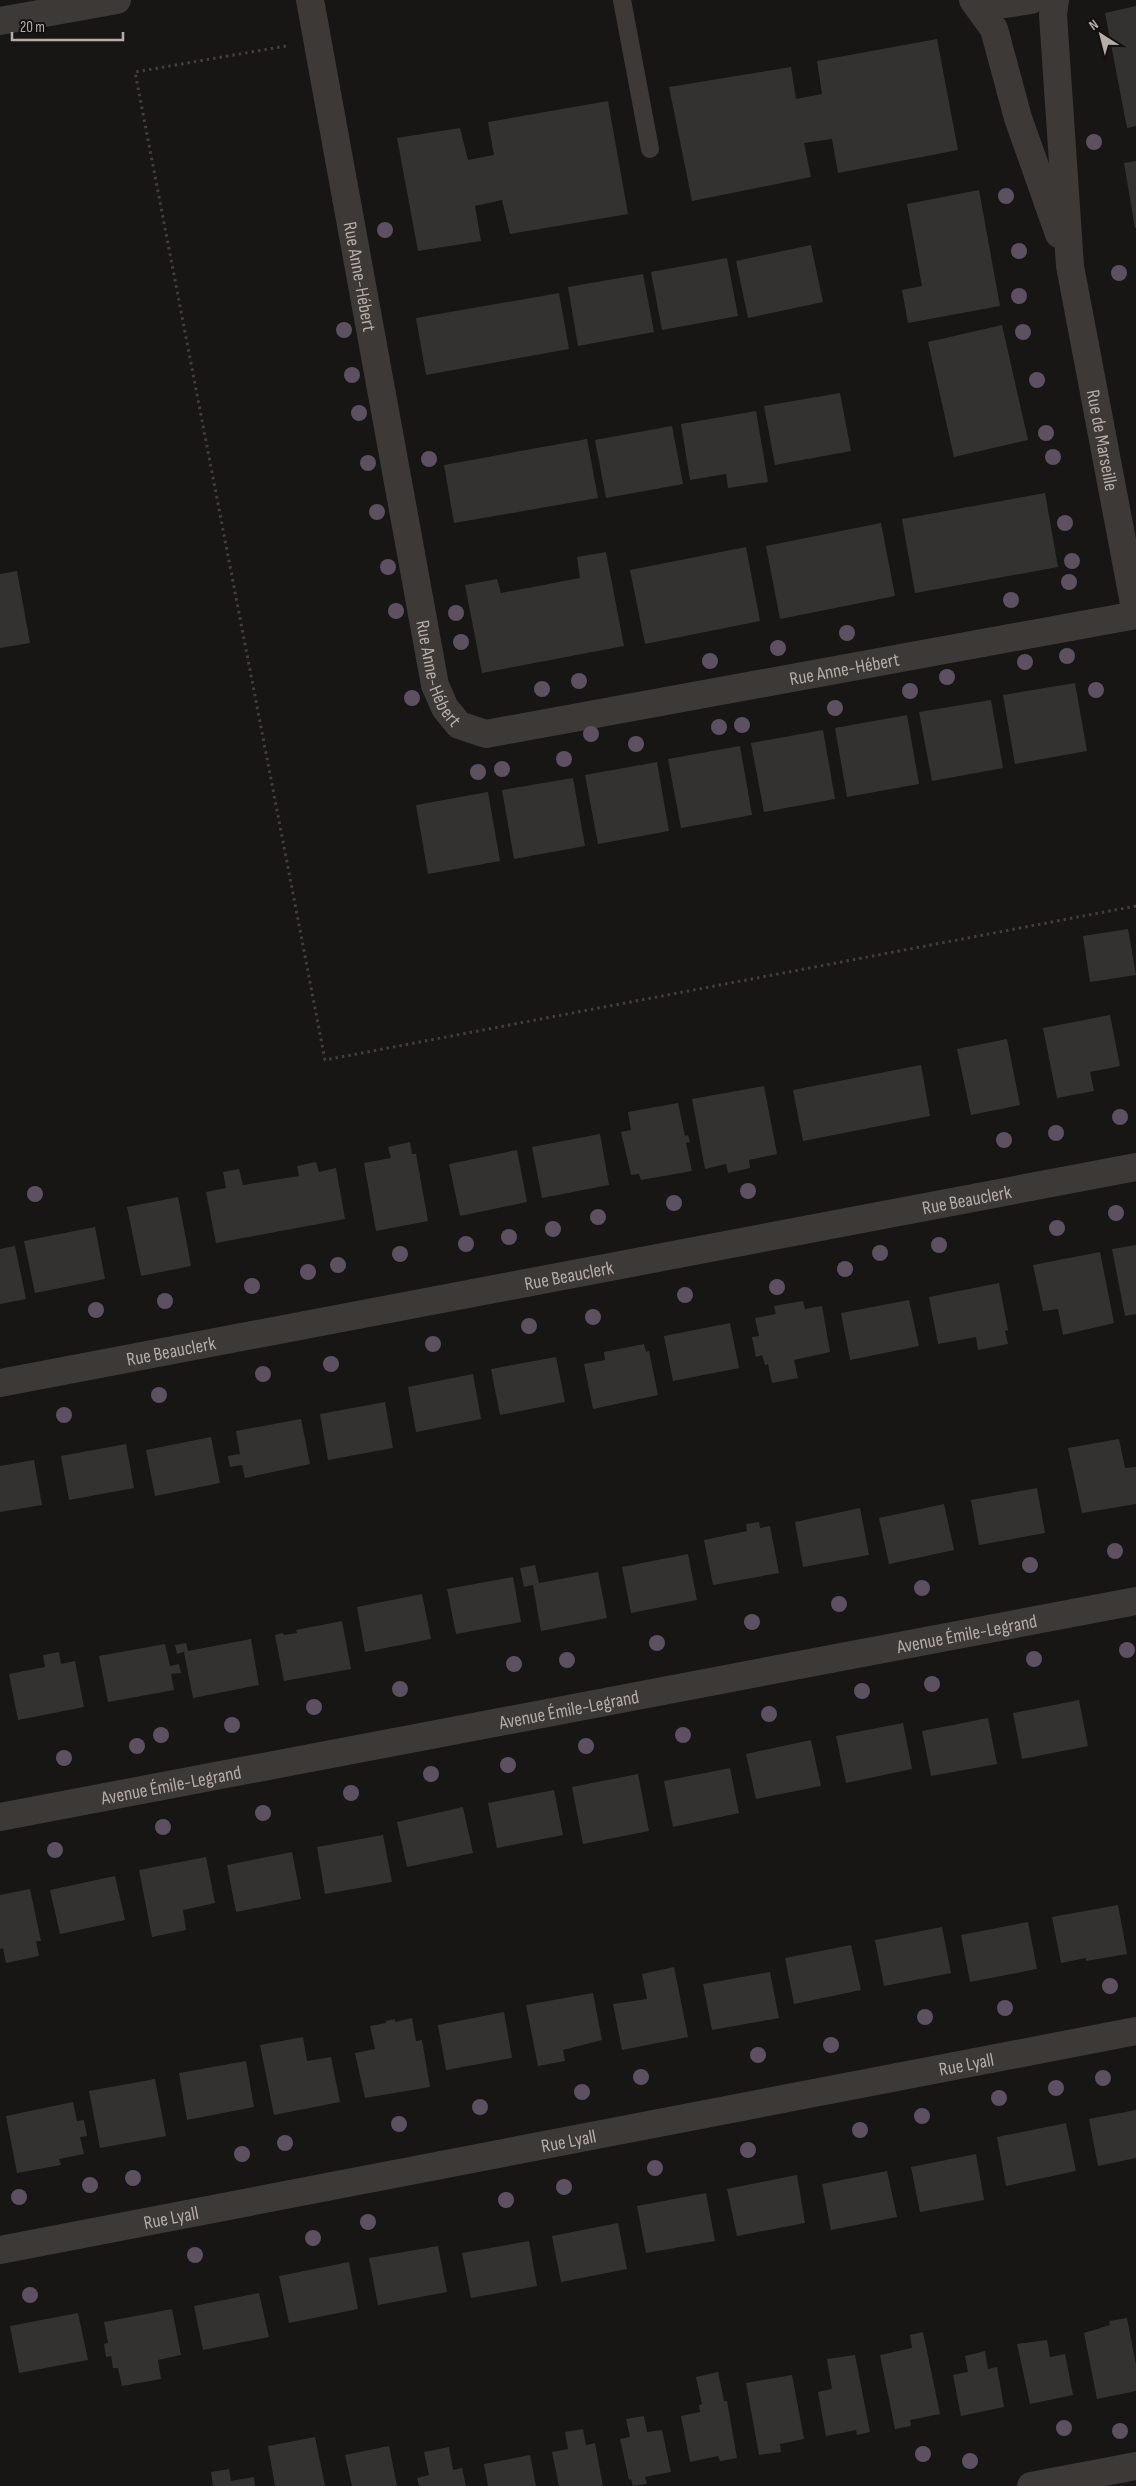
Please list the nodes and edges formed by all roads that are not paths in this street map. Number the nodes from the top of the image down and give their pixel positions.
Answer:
1 (117, 0) edge
2 (310, 0) edge
3 (622, 0) edge
4 (973, 0) edge
5 (985, 0) edge
6 (1031, 0) edge
7 (1055, 0) edge
8 (0, 21) edge
9 (650, 149) dead end
10 (1070, 266) junction
11 (1136, 615) edge
12 (1136, 1166) edge
13 (0, 1383) edge
14 (1136, 1601) edge
15 (0, 1817) edge
16 (1136, 2030) edge
17 (0, 2250) edge
18 (1136, 2466) edge
19 (1031, 2486) edge

1 - 8 street
2 - 11 street, Rue Anne-Hébert
3 - 9 lane
4 - 10 street, Rue de Marseille
5 - 6 street
7 - 10 street, Rue de Marseille
10 - 11 street, Rue de Marseille
12 - 13 street, Rue Beauclerk
14 - 15 street, Avenue Émile-Legrand
16 - 17 street, Rue Lyall
18 - 19 street

